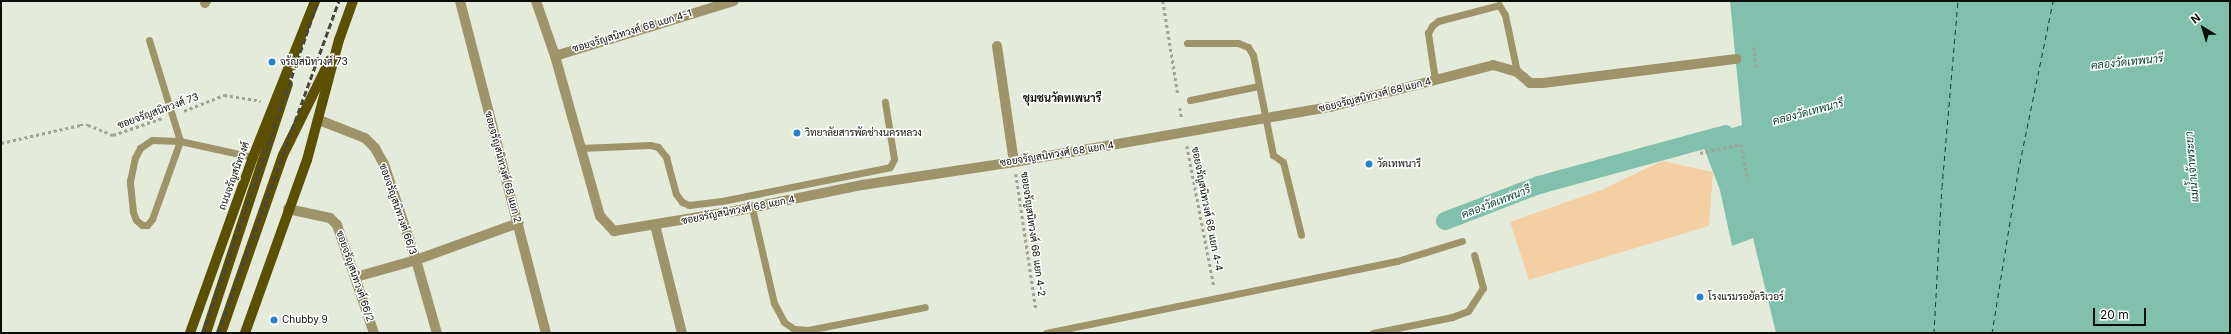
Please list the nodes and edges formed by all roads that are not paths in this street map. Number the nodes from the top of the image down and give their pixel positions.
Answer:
1 (315, 1) edge
2 (353, 1) edge
3 (460, 1) edge
4 (536, 1) edge
5 (734, 1) edge
6 (305, 29) junction
7 (149, 40) dead end
8 (339, 40) junction
9 (1187, 43) dead end
10 (997, 46) dead end
11 (555, 56) junction
12 (1737, 59) dead end
13 (1517, 72) junction
14 (1435, 80) junction
15 (1259, 86) junction
16 (1190, 100) dead end
17 (885, 102) dead end
18 (1265, 119) junction
19 (319, 120) junction
20 (180, 141) junction
21 (581, 148) junction
22 (253, 157) junction
23 (1014, 162) junction
24 (752, 208) junction
25 (288, 209) junction
26 (518, 223) junction
27 (655, 225) junction
28 (1301, 235) dead end
29 (1462, 241) dead end
30 (1474, 255) dead end
31 (416, 260) junction
32 (356, 277) junction
33 (925, 307) dead end
34 (190, 333) edge
35 (206, 333) edge
36 (222, 333) edge
37 (245, 333) edge
38 (374, 333) edge
39 (437, 333) edge
40 (546, 333) edge
41 (682, 333) edge
42 (1046, 333) edge
43 (1373, 333) edge

1 - 6 main road, ถนนจรัญสนิทวงศ์
2 - 8 main road
3 - 26 street, ซอยจรัญสนิทวงศ์ 68 แยก 2
4 - 11 street, ซอยจรัญสนิทวงศ์ 68 แยก 4
5 - 11 street, ซอยจรัญสนิทวงศ์ 68 แยก 4-1
6 - 22 main road, ถนนจรัญสนิทวงศ์
6 - 35 main road, ถนนจรัญสนิทวงศ์
7 - 20 lane
8 - 19 main road
8 - 36 main road
9 - 15 lane
10 - 23 street
11 - 21 street, ซอยจรัญสนิทวงศ์ 68 แยก 4
12 - 13 street, ซอยจรัญสนิทวงศ์ 68 แยก 4
13 - 14 street, ซอยจรัญสนิทวงศ์ 68 แยก 4
13 - 14 lane
14 - 18 street, ซอยจรัญสนิทวงศ์ 68 แยก 4
15 - 16 lane
15 - 18 lane
17 - 21 lane
18 - 23 street, ซอยจรัญสนิทวงศ์ 68 แยก 4
18 - 28 lane
19 - 25 main road
19 - 31 street, ซอยจรัญสนิทวงศ์ 66/3
20 - 20 lane
20 - 22 lane
21 - 27 street, ซอยจรัญสนิทวงศ์ 68 แยก 4
22 - 34 main road, ถนนจรัญสนิทวงศ์
23 - 24 street, ซอยจรัญสนิทวงศ์ 68 แยก 4
24 - 27 street, ซอยจรัญสนิทวงศ์ 68 แยก 4
24 - 33 lane
25 - 32 street, ซอยจรัญสนิทวงศ์ 66/2
25 - 37 main road
26 - 31 street
26 - 40 street, ซอยจรัญสนิทวงศ์ 68 แยก 2
27 - 41 street
29 - 42 lane
30 - 43 lane
31 - 32 street
31 - 39 street, ซอยจรัญสนิทวงศ์ 66/3
32 - 38 street, ซอยจรัญสนิทวงศ์ 66/2

